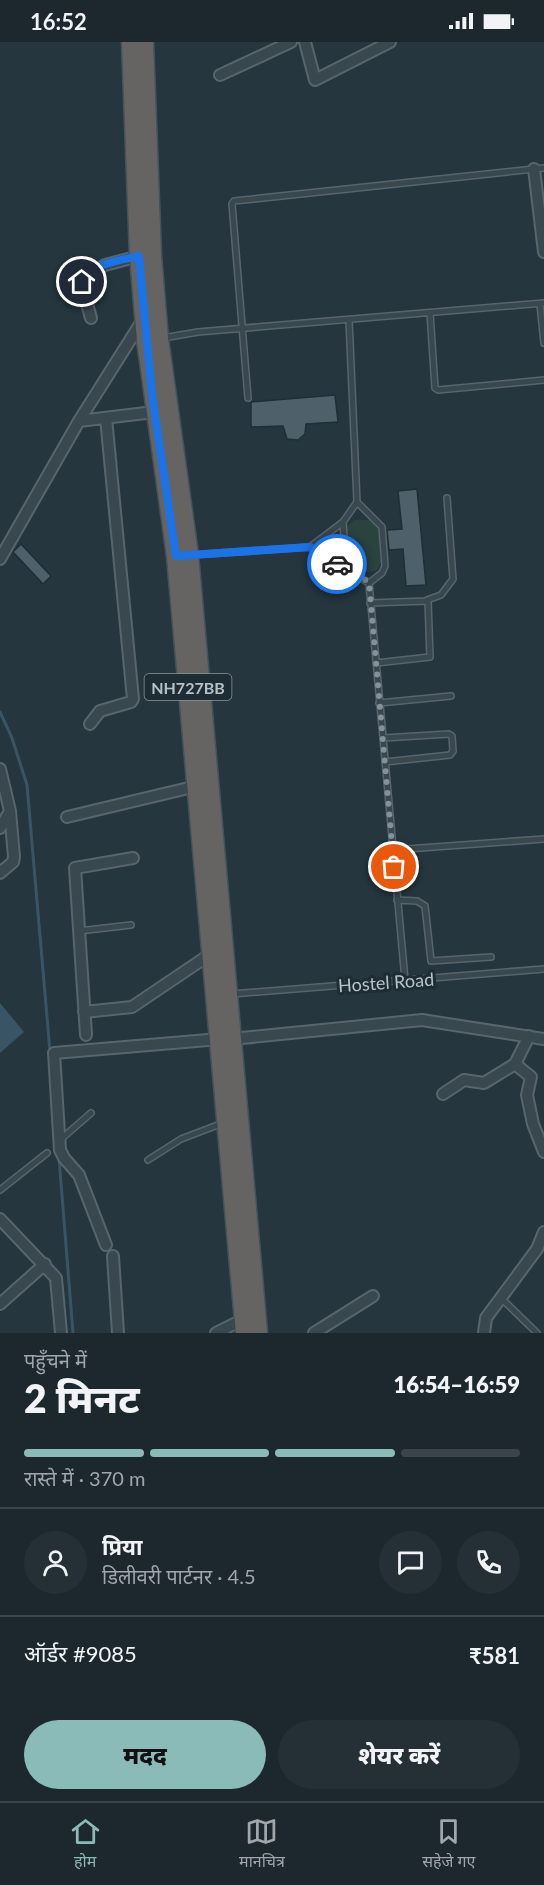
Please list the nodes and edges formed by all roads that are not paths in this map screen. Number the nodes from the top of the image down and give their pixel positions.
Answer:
1 (131, 42) edge
2 (144, 42) edge
3 (291, 42) edge
4 (305, 42) edge
5 (390, 42) edge
6 (220, 75) dead end
7 (539, 169) edge
8 (544, 252) edge
9 (139, 256) junction
10 (542, 303) edge
11 (430, 313) junction
12 (150, 314) junction
13 (91, 318) dead end
14 (349, 320) junction
15 (241, 328) junction
16 (159, 339) junction
17 (544, 343) edge
18 (544, 380) edge
19 (248, 398) dead end
20 (154, 412) junction
21 (106, 418) junction
22 (79, 421) junction
23 (447, 498) dead end
24 (357, 502) junction
25 (343, 522) junction
26 (310, 547) junction
27 (182, 556) junction
28 (0, 559) edge
29 (345, 570) junction
30 (369, 582) junction
31 (427, 600) junction
32 (370, 603) junction
33 (376, 663) junction
34 (451, 696) dead end
35 (379, 703) junction
36 (90, 724) dead end
37 (382, 738) junction
38 (385, 762) junction
39 (0, 769) edge
40 (197, 786) junction
41 (10, 811) junction
42 (67, 818) dead end
43 (0, 828) edge
44 (544, 839) edge
45 (393, 850) junction
46 (133, 858) dead end
47 (0, 873) edge
48 (397, 900) junction
49 (131, 925) dead end
50 (79, 931) junction
51 (212, 953) junction
52 (491, 957) dead end
53 (544, 969) edge
54 (405, 981) junction
55 (222, 995) junction
56 (84, 1012) junction
57 (86, 1035) dead end
58 (529, 1036) junction
59 (226, 1039) junction
60 (544, 1039) edge
61 (515, 1064) junction
62 (443, 1094) dead end
63 (91, 1113) dead end
64 (227, 1121) junction
65 (60, 1141) junction
66 (544, 1152) edge
67 (47, 1153) dead end
68 (148, 1160) dead end
69 (0, 1190) edge
70 (0, 1219) edge
71 (544, 1232) edge
72 (106, 1245) dead end
73 (541, 1248) edge
74 (113, 1256) dead end
75 (45, 1264) junction
76 (373, 1296) dead end
77 (500, 1297) junction
78 (0, 1304) edge
79 (248, 1322) edge
80 (61, 1333) edge
81 (118, 1333) edge
82 (216, 1333) edge
83 (258, 1333) edge
84 (314, 1333) edge
85 (484, 1333) edge
86 (537, 1333) edge

1 - 9 highway, NH727BB
2 - 12 highway, NH727BB
3 - 6 street
4 - 5 street
7 - 8 street
7 - 15 lane
9 - 12 highway, NH727BB
9 - 13 street
10 - 11 lane
10 - 17 lane
11 - 14 lane
11 - 18 lane
12 - 16 highway, NH727BB
12 - 20 highway, NH727BB
12 - 22 street
14 - 15 lane
14 - 24 lane
15 - 16 lane
15 - 19 lane
16 - 27 highway, NH727BB
20 - 21 street
20 - 27 highway, NH727BB
21 - 22 street
21 - 36 street
22 - 28 street
23 - 31 lane
24 - 25 lane
24 - 30 lane
25 - 26 lane
25 - 29 lane
26 - 27 lane
26 - 29 lane
27 - 40 highway, NH727BB
27 - 55 highway, NH727BB
29 - 30 lane
30 - 32 lane
31 - 32 lane
31 - 33 lane
32 - 33 lane
33 - 35 lane
34 - 35 lane
35 - 37 lane
37 - 38 lane
37 - 38 lane
38 - 45 lane
39 - 41 street
40 - 42 street
40 - 51 highway, NH727BB
41 - 43 street
41 - 47 street
44 - 45 lane
45 - 48 lane
46 - 50 street
48 - 52 lane
48 - 54 lane
49 - 50 lane
50 - 56 street
51 - 55 highway, NH727BB
51 - 56 street
53 - 54 lane, Hostel Road
54 - 55 lane, Hostel Road
55 - 59 highway, NH727BB
56 - 57 street
58 - 59 street
58 - 60 street
58 - 61 street
59 - 64 highway, NH727BB
59 - 65 street
59 - 79 highway, NH727BB
61 - 62 street
61 - 66 street
63 - 65 lane
64 - 68 lane
64 - 79 highway, NH727BB
65 - 72 street
67 - 69 lane
70 - 75 street
71 - 73 street
73 - 77 street
74 - 81 street
75 - 78 street
75 - 80 street
76 - 84 street
77 - 85 street
77 - 86 lane
79 - 82 street
79 - 83 highway, NH727BB

